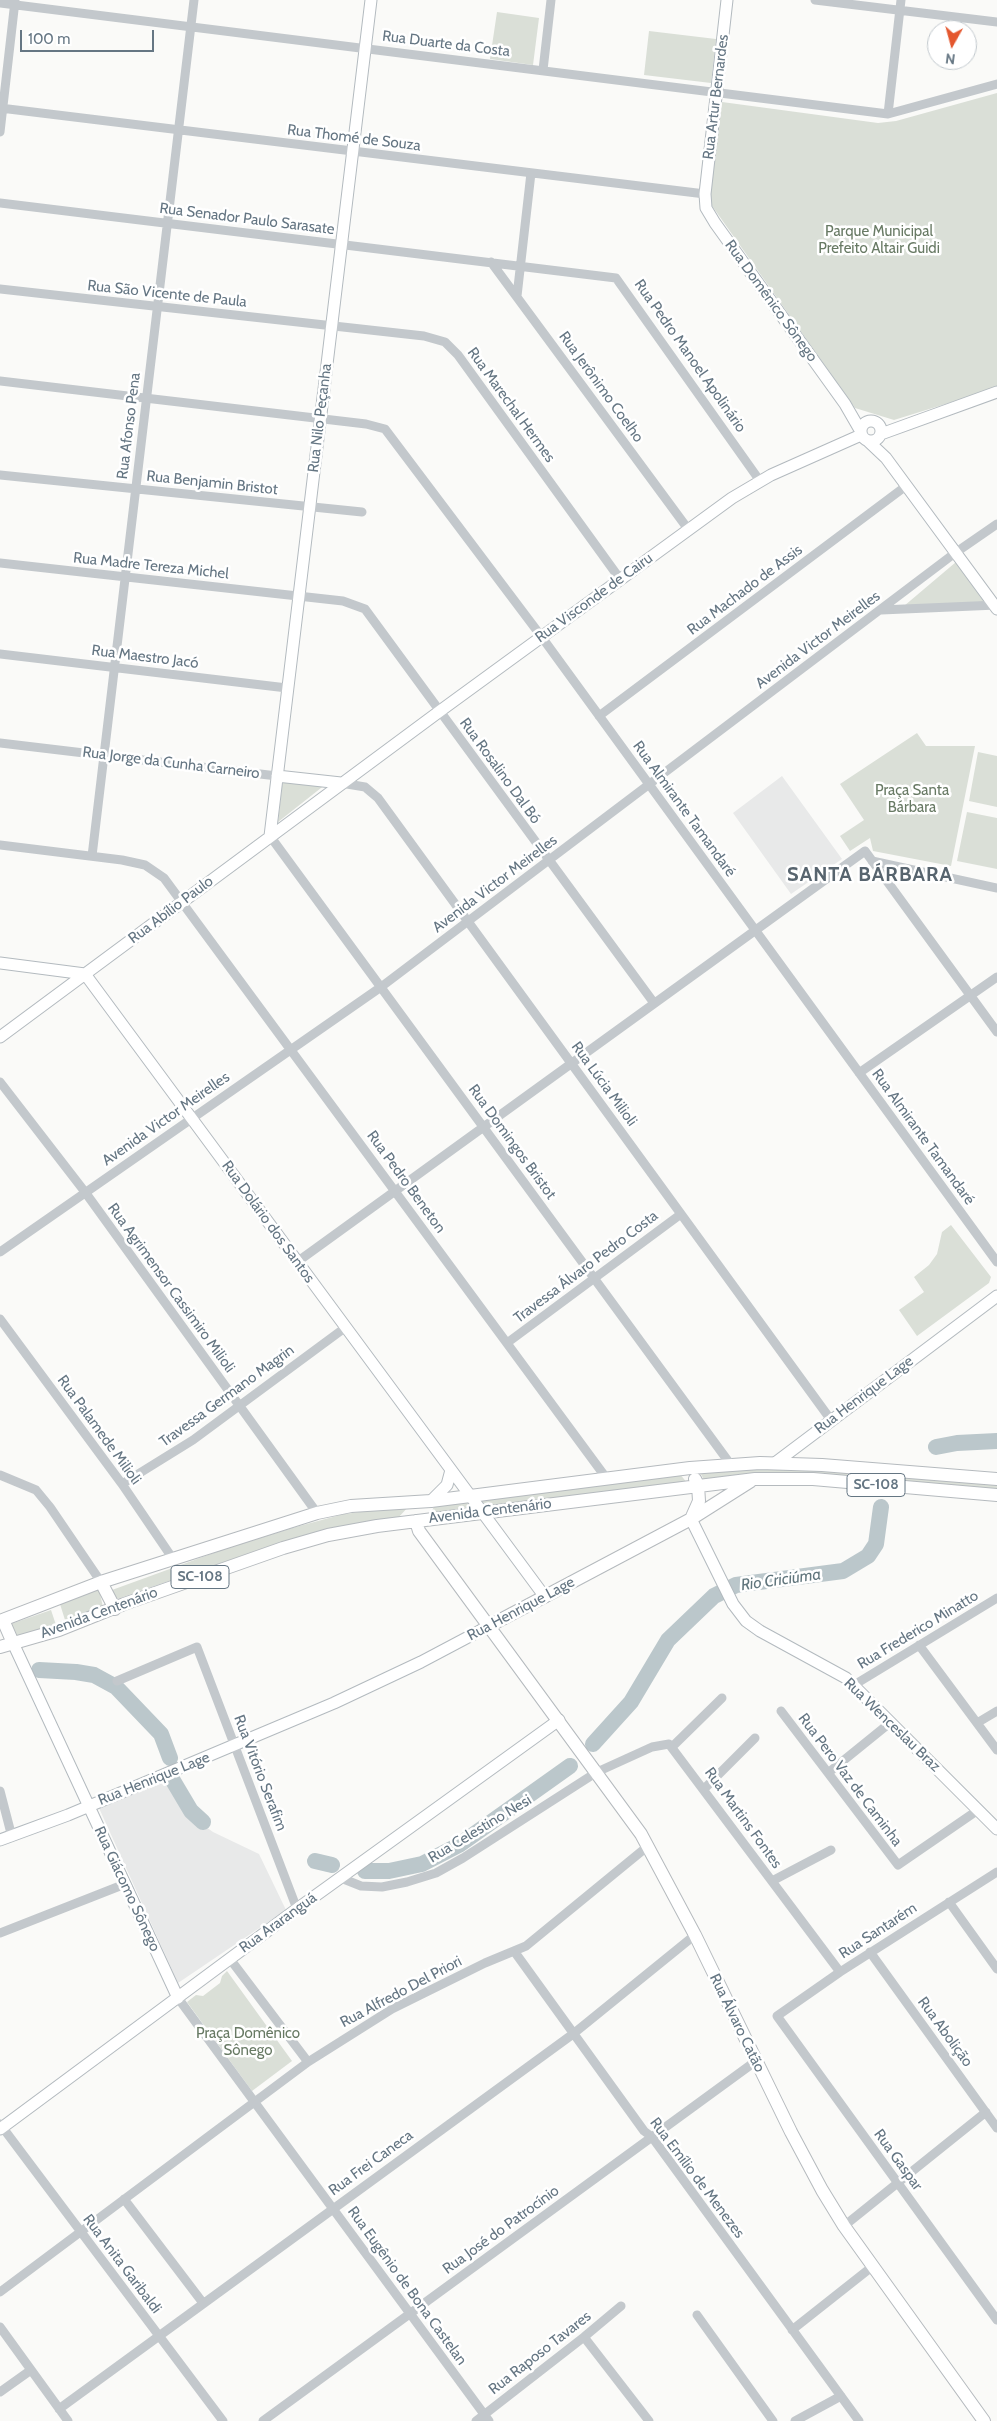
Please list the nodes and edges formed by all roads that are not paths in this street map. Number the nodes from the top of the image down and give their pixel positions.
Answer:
1 (194, 0) edge
2 (371, 0) edge
3 (551, 0) edge
4 (727, 0) edge
5 (814, 0) edge
6 (901, 0) edge
7 (15, 3) edge
8 (0, 4) edge
9 (900, 10) junction
10 (997, 22) edge
11 (191, 27) junction
12 (365, 48) junction
13 (543, 70) junction
14 (997, 84) edge
15 (717, 92) junction
16 (1, 109) edge
17 (888, 114) junction
18 (178, 130) junction
19 (0, 132) edge
20 (352, 151) junction
21 (530, 173) junction
22 (705, 194) junction
23 (0, 203) edge
24 (167, 223) junction
25 (341, 244) junction
26 (491, 262) junction
27 (520, 265) junction
28 (0, 289) edge
29 (516, 296) junction
30 (157, 306) junction
31 (331, 326) junction
32 (0, 381) edge
33 (997, 392) edge
34 (146, 398) junction
35 (845, 404) junction
36 (320, 418) junction
37 (874, 422) junction
38 (908, 424) junction
39 (863, 435) junction
40 (880, 435) junction
41 (886, 458) junction
42 (0, 475) edge
43 (760, 481) junction
44 (906, 486) junction
45 (136, 489) junction
46 (309, 507) junction
47 (362, 512) dead end
48 (997, 524) edge
49 (688, 529) junction
50 (956, 553) junction
51 (0, 563) edge
52 (125, 577) junction
53 (620, 579) junction
54 (299, 596) junction
55 (996, 606) edge
56 (881, 610) junction
57 (541, 636) junction
58 (0, 654) edge
59 (114, 667) junction
60 (287, 688) junction
61 (440, 711) junction
62 (599, 716) junction
63 (0, 744) edge
64 (104, 756) junction
65 (277, 776) junction
66 (341, 783) junction
67 (649, 785) junction
68 (270, 836) junction
69 (0, 845) edge
70 (92, 856) junction
71 (549, 860) junction
72 (872, 861) junction
73 (997, 888) edge
74 (182, 902) junction
75 (469, 922) junction
76 (755, 930) junction
77 (0, 963) edge
78 (85, 974) junction
79 (997, 978) edge
80 (381, 987) junction
81 (970, 996) junction
82 (654, 1004) junction
83 (997, 1032) edge
84 (0, 1037) edge
85 (291, 1050) junction
86 (571, 1063) junction
87 (859, 1073) junction
88 (0, 1082) edge
89 (191, 1118) junction
90 (483, 1126) junction
91 (394, 1190) junction
92 (85, 1192) junction
93 (681, 1214) junction
94 (2, 1248) edge
95 (297, 1262) junction
96 (997, 1262) edge
97 (594, 1278) junction
98 (997, 1296) edge
99 (0, 1319) edge
100 (346, 1327) junction
101 (507, 1343) junction
102 (239, 1406) junction
103 (831, 1420) junction
104 (776, 1463) junction
105 (731, 1465) junction
106 (690, 1468) junction
107 (451, 1470) junction
108 (0, 1475) edge
109 (607, 1479) junction
110 (755, 1479) junction
111 (997, 1479) edge
112 (122, 1484) junction
113 (698, 1485) junction
114 (470, 1495) junction
115 (997, 1495) edge
116 (431, 1501) junction
117 (317, 1513) junction
118 (482, 1513) junction
119 (691, 1519) junction
120 (413, 1525) junction
121 (173, 1559) junction
122 (101, 1582) junction
123 (545, 1596) junction
124 (997, 1598) edge
125 (114, 1609) junction
126 (1, 1621) edge
127 (489, 1626) junction
128 (13, 1644) junction
129 (919, 1645) junction
130 (0, 1647) edge
131 (117, 1681) dead end
132 (854, 1685) junction
133 (722, 1698) dead end
134 (781, 1711) dead end
135 (997, 1711) edge
136 (559, 1720) junction
137 (890, 1722) junction
138 (977, 1723) junction
139 (754, 1738) dead end
140 (235, 1746) junction
141 (673, 1746) junction
142 (997, 1750) edge
143 (597, 1772) junction
144 (828, 1773) junction
145 (704, 1789) junction
146 (0, 1791) edge
147 (88, 1806) junction
148 (978, 1810) junction
149 (997, 1829) edge
150 (12, 1836) junction
151 (0, 1840) edge
152 (648, 1846) junction
153 (831, 1850) dead end
154 (997, 1872) edge
155 (341, 1878) junction
156 (772, 1881) junction
157 (125, 1884) junction
158 (949, 1902) junction
159 (297, 1909) junction
160 (0, 1934) edge
161 (695, 1935) junction
162 (514, 1951) junction
163 (870, 1952) junction
164 (230, 1959) junction
165 (997, 1969) edge
166 (840, 1972) junction
167 (178, 1998) junction
168 (777, 2016) joint
169 (573, 2034) junction
170 (756, 2061) junction
171 (308, 2062) junction
172 (254, 2102) junction
173 (986, 2112) junction
174 (1, 2127) edge
175 (997, 2128) edge
176 (652, 2137) junction
177 (897, 2182) junction
178 (124, 2199) junction
179 (332, 2208) junction
180 (844, 2226) junction
181 (81, 2232) junction
182 (873, 2266) junction
183 (0, 2292) edge
184 (203, 2303) junction
185 (621, 2306) dead end
186 (410, 2314) junction
187 (697, 2315) dead end
188 (997, 2320) edge
189 (0, 2327) edge
190 (792, 2330) junction
191 (158, 2335) junction
192 (584, 2337) junction
193 (31, 2370) junction
194 (0, 2392) edge
195 (841, 2396) junction
196 (60, 2409) junction
197 (487, 2418) edge
198 (68, 2421) edge
199 (223, 2421) edge
200 (263, 2421) edge
201 (476, 2421) edge
202 (648, 2421) edge
203 (773, 2421) edge
204 (796, 2421) edge
205 (859, 2421) edge
206 (984, 2421) edge

1 - 11 street, Rua Afonso Pena
2 - 12 street, Rua Nilo Peçanha
3 - 13 street
4 - 15 street, Rua Artur Bernardes
5 - 9 street
6 - 9 street
7 - 8 street, Rua Duarte da Costa
7 - 11 street, Rua Duarte da Costa
7 - 16 street
9 - 10 street
9 - 17 street
11 - 12 street, Rua Duarte da Costa
11 - 18 street, Rua Afonso Pena
12 - 13 street, Rua Duarte da Costa
12 - 20 street, Rua Nilo Peçanha
13 - 15 street, Rua Duarte da Costa
14 - 17 street
15 - 17 street, Rua Duarte da Costa
15 - 22 street, Rua Artur Bernardes
16 - 18 street, Rua Thomé de Souza
16 - 19 street
18 - 20 street, Rua Thomé de Souza
18 - 24 street, Rua Afonso Pena
20 - 21 street, Rua Thomé de Souza
20 - 25 street, Rua Nilo Peçanha
21 - 22 street, Rua Thomé de Souza
21 - 27 street
22 - 35 street, Rua Domênico Sônego
23 - 24 street, Rua Senador Paulo Sarasate
24 - 25 street, Rua Senador Paulo Sarasate
24 - 30 street, Rua Afonso Pena
25 - 26 street, Rua Senador Paulo Sarasate
25 - 31 street, Rua Nilo Peçanha
26 - 27 street, Rua Pedro Manoel Apolinário
26 - 29 street, Rua Jerônimo Coelho
27 - 29 street
27 - 43 street, Rua Pedro Manoel Apolinário
28 - 30 street, Rua São Vicente de Paula
29 - 49 street, Rua Jerônimo Coelho
30 - 31 street, Rua São Vicente de Paula
30 - 34 street, Rua Afonso Pena
31 - 36 street, Rua Nilo Peçanha
31 - 53 street, Rua Marechal Hermes
32 - 34 street, Rua Almirante Tamandaré
33 - 38 street
34 - 36 street, Rua Almirante Tamandaré
34 - 45 street, Rua Afonso Pena
35 - 37 street, Rua Domênico Sônego
35 - 39 street, Rua Domênico Sônego
36 - 46 street, Rua Nilo Peçanha
36 - 57 street, Rua Almirante Tamandaré
37 - 38 street
37 - 39 street
37 - 40 street
38 - 40 street
39 - 40 street
39 - 41 street, Rua Domênico Sônego
39 - 43 street, Rua Visconde de Cairu
40 - 41 street, Rua Domênico Sônego
41 - 44 street, Rua Domênico Sônego
42 - 45 street, Rua Benjamin Bristot
43 - 49 street, Rua Visconde de Cairu
44 - 50 street, Rua Domênico Sônego
44 - 62 street, Rua Machado de Assis
45 - 46 street, Rua Benjamin Bristot
45 - 52 street, Rua Afonso Pena
46 - 47 street, Rua Benjamin Bristot
46 - 54 street, Rua Nilo Peçanha
48 - 50 street, Avenida Victor Meirelles
49 - 53 street, Rua Visconde de Cairu
50 - 55 street, Rua Domênico Sônego
50 - 56 street, Avenida Victor Meirelles
51 - 52 street, Rua Madre Tereza Michel
52 - 54 street, Rua Madre Tereza Michel
52 - 59 street, Rua Afonso Pena
53 - 57 street, Rua Visconde de Cairu
54 - 60 street, Rua Nilo Peçanha
54 - 61 street, Rua Rosalino Dal Bó
55 - 56 street
56 - 67 street, Avenida Victor Meirelles
57 - 61 street, Rua Visconde de Cairu
57 - 62 street, Rua Almirante Tamandaré
58 - 59 street, Rua Maestro Jacó
59 - 60 street, Rua Maestro Jacó
59 - 64 street, Rua Afonso Pena
60 - 65 street, Rua Nilo Peçanha
61 - 66 street, Rua Visconde de Cairu
61 - 71 street, Rua Rosalino Dal Bó
62 - 67 street, Rua Almirante Tamandaré
63 - 64 street, Rua Jorge da Cunha Carneiro
64 - 65 street, Rua Jorge da Cunha Carneiro
64 - 70 street, Rua Afonso Pena
65 - 66 street, Rua Jorge da Cunha Carneiro
65 - 68 street, Rua Nilo Peçanha
66 - 68 street, Rua Abílio Paulo
66 - 75 street, Rua Lúcia Milioli
67 - 71 street, Avenida Victor Meirelles
67 - 76 street, Rua Almirante Tamandaré
68 - 74 street, Rua Abílio Paulo
68 - 80 street, Rua Domingos Bristot
69 - 70 street, Rua Pedro Beneton
70 - 74 street, Rua Pedro Beneton
71 - 75 street, Avenida Victor Meirelles
71 - 82 street, Rua Rosalino Dal Bó
72 - 73 street
72 - 76 street
72 - 81 street
74 - 78 street, Rua Abílio Paulo
74 - 85 street, Rua Pedro Beneton
75 - 80 street, Avenida Victor Meirelles
75 - 86 street, Rua Lúcia Milioli
76 - 82 street
76 - 87 street, Rua Almirante Tamandaré
77 - 78 street
78 - 84 street, Rua Abílio Paulo
78 - 89 street, Rua Dolário dos Santos
79 - 81 street
80 - 85 street, Avenida Victor Meirelles
80 - 90 street, Rua Domingos Bristot
81 - 83 street
81 - 87 street
82 - 86 street
85 - 89 street, Avenida Victor Meirelles
85 - 91 street, Rua Pedro Beneton
86 - 90 street
86 - 93 street, Rua Lúcia Milioli
87 - 96 street, Rua Almirante Tamandaré
88 - 92 street, Rua Agrimensor Cassimiro Milioli
89 - 92 street, Avenida Victor Meirelles
89 - 95 street, Rua Dolário dos Santos
90 - 91 street
90 - 97 street, Rua Domingos Bristot
91 - 95 street
91 - 101 street, Rua Pedro Beneton
92 - 94 street, Avenida Victor Meirelles
92 - 102 street, Rua Agrimensor Cassimiro Milioli
93 - 97 street, Travessa Álvaro Pedro Costa
93 - 103 street, Rua Lúcia Milioli
95 - 100 street, Rua Dolário dos Santos
97 - 101 street, Travessa Álvaro Pedro Costa
97 - 105 street, Rua Domingos Bristot
98 - 103 street, Rua Henrique Lage
99 - 112 street, Rua Palamede Milioli
100 - 102 street, Travessa Germano Magrin
100 - 107 street, Rua Dolário dos Santos
101 - 109 street, Rua Pedro Beneton
102 - 112 street, Travessa Germano Magrin
102 - 117 street, Rua Agrimensor Cassimiro Milioli
103 - 104 street, Rua Henrique Lage
104 - 105 main road, Avenida Centenário / SC-108
104 - 110 main road, Rua Henrique Lage
104 - 111 main road, Avenida Centenário / SC-108
105 - 106 main road, Avenida Centenário / SC-108
106 - 109 main road, Avenida Centenário / SC-108
106 - 113 main road
107 - 114 street, Rua Dolário dos Santos
107 - 116 street
108 - 122 street
109 - 114 main road, Avenida Centenário / SC-108
110 - 113 main road, Avenida Centenário / SC-108
110 - 115 main road, Avenida Centenário / SC-108
110 - 119 main road, Rua Henrique Lage
112 - 121 street, Rua Palamede Milioli
113 - 118 main road, Avenida Centenário / SC-108
113 - 119 main road
114 - 116 main road, Avenida Centenário / SC-108
114 - 118 street, Rua Dolário dos Santos
116 - 117 main road, Avenida Centenário / SC-108
116 - 120 main road
117 - 121 main road, Avenida Centenário / SC-108
118 - 120 main road, Avenida Centenário / SC-108
118 - 123 street, Rua Dolário dos Santos
119 - 123 main road, Rua Henrique Lage
119 - 132 street, Rua Wenceslau Braz
120 - 125 main road, Avenida Centenário / SC-108
120 - 127 main road, Rua Álvaro Catão
121 - 122 main road, Avenida Centenário / SC-108
122 - 125 main road
122 - 126 main road, Avenida Centenário
123 - 127 main road, Rua Henrique Lage
124 - 129 street, Rua Frederico Minatto
125 - 128 main road, Avenida Centenário / SC-108
126 - 128 main road
127 - 136 main road, Rua Álvaro Catão
127 - 140 street, Rua Henrique Lage
128 - 130 main road, Avenida Centenário / SC-108
128 - 147 street, Rua Giácomo Sônego
129 - 132 street, Rua Frederico Minatto
129 - 138 street
131 - 140 street, Rua Vitório Serafim
132 - 137 street, Rua Wenceslau Braz
133 - 141 street
134 - 144 street, Rua Pero Vaz de Caminha
135 - 138 street
136 - 143 main road, Rua Álvaro Catão
136 - 155 street, Rua Araranguá
137 - 144 street
137 - 148 street, Rua Wenceslau Braz
138 - 142 street
139 - 145 street
140 - 147 street, Rua Henrique Lage
140 - 159 street, Rua Vitório Serafim
141 - 143 street
141 - 145 street, Rua Martins Fontes
143 - 152 main road, Rua Álvaro Catão
143 - 155 street, Rua Celestino Nesi
144 - 148 street, Rua Pero Vaz de Caminha
145 - 156 street, Rua Martins Fontes
146 - 150 street
147 - 150 street, Rua Henrique Lage
147 - 157 street, Rua Giácomo Sônego
148 - 149 street, Rua Wenceslau Braz
150 - 151 street, Rua Henrique Lage
152 - 161 main road, Rua Álvaro Catão
152 - 162 street, Rua Alfredo Del Priori
153 - 156 street
154 - 158 street, Rua Santarém
155 - 159 street, Rua Araranguá
156 - 166 street, Rua Martins Fontes
157 - 160 street
157 - 167 street, Rua Giácomo Sônego
158 - 163 street, Rua Santarém
158 - 165 street
159 - 164 street, Rua Araranguá
161 - 169 street, Rua Frei Caneca
161 - 170 main road, Rua Álvaro Catão
162 - 169 street, Rua Emílio de Menezes
162 - 171 street, Rua Alfredo Del Priori
163 - 166 street, Rua Santarém
163 - 173 street, Rua Abolição
164 - 167 street, Rua Araranguá
164 - 171 street
166 - 168 street, Rua Santarém
167 - 172 street, Rua Eugênio de Bona Castelan
167 - 174 street, Rua Araranguá
168 - 177 street, Rua Gaspar
169 - 176 street, Rua Emílio de Menezes
169 - 179 street, Rua Frei Caneca
170 - 176 street, Rua José do Patrocínio
170 - 180 main road, Rua Álvaro Catão
171 - 172 street, Rua Alfredo Del Priori
172 - 178 street, Rua Alfredo Del Priori
172 - 179 street, Rua Eugênio de Bona Castelan
173 - 175 street, Rua Abolição
173 - 177 street
174 - 181 street, Rua Anita Garibaldi
176 - 186 street, Rua José do Patrocínio
176 - 190 street, Rua Emílio de Menezes
177 - 180 street
177 - 188 street, Rua Gaspar
178 - 181 street, Rua Alfredo Del Priori
178 - 184 street
179 - 184 street, Rua Frei Caneca
179 - 186 street, Rua Eugênio de Bona Castelan
180 - 182 main road, Rua Álvaro Catão
181 - 183 street, Rua Alfredo Del Priori
181 - 191 street, Rua Anita Garibaldi
182 - 190 street
182 - 206 main road, Rua Álvaro Catão
184 - 191 street, Rua Frei Caneca
185 - 192 street, Rua Raposo Tavares
186 - 197 street, Rua Eugênio de Bona Castelan
186 - 200 street, Rua José do Patrocínio
187 - 203 street
189 - 193 street
190 - 195 street, Rua Emílio de Menezes
191 - 196 street, Rua Frei Caneca
191 - 199 street, Rua Anita Garibaldi
192 - 197 street, Rua Raposo Tavares
192 - 202 street
193 - 194 street
193 - 196 street
195 - 204 street
195 - 205 street, Rua Emílio de Menezes
196 - 198 street
197 - 201 street, Rua Raposo Tavares

